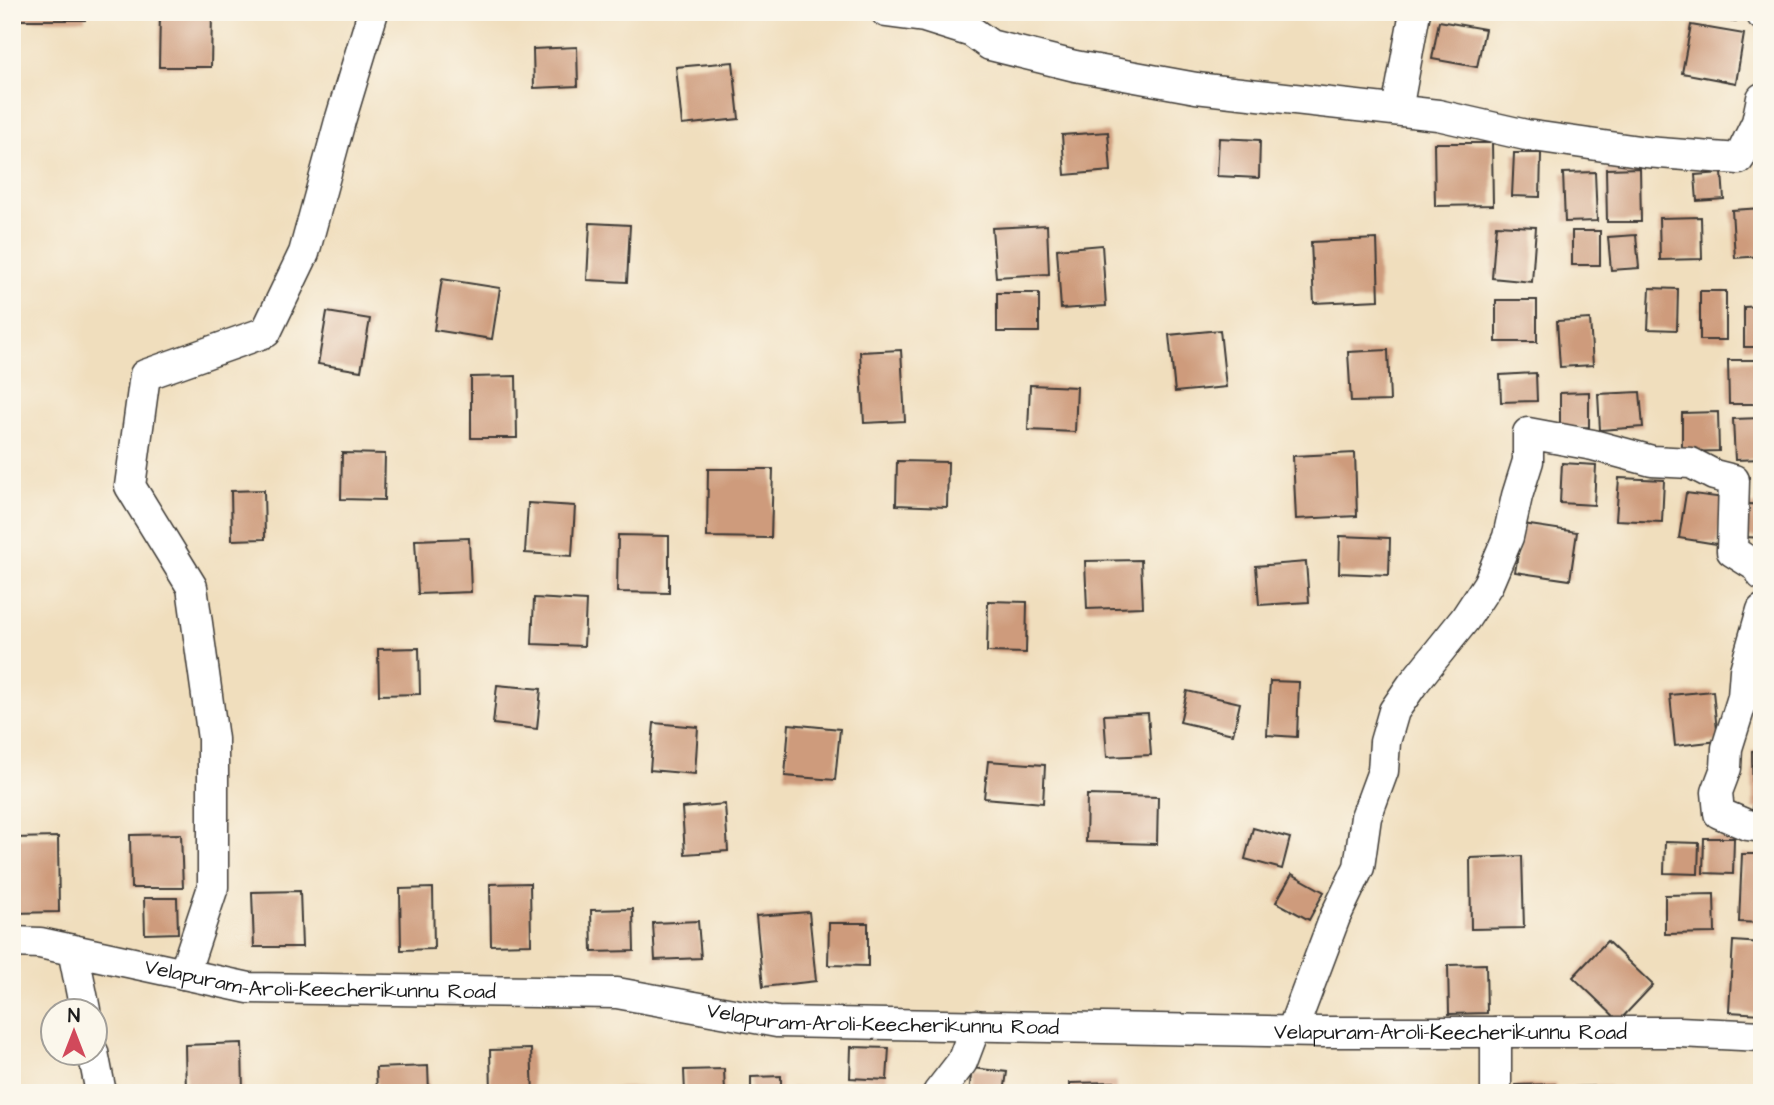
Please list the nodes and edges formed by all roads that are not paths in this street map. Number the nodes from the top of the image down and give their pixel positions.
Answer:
1 (373, 12) edge
2 (886, 12) edge
3 (1415, 12) edge
4 (1762, 97) edge
5 (1397, 110) junction
6 (1751, 164) edge
7 (1762, 575) edge
8 (1762, 610) edge
9 (1762, 827) edge
10 (12, 942) edge
11 (73, 950) junction
12 (184, 974) junction
13 (82, 996) edge
14 (976, 1025) junction
15 (1292, 1031) junction
16 (1496, 1032) junction
17 (1762, 1036) edge
18 (96, 1066) edge
19 (102, 1093) edge
20 (937, 1093) edge
21 (1496, 1093) edge

1 - 12 street
2 - 5 street
3 - 5 street
4 - 6 street
5 - 6 street
7 - 15 street
8 - 9 street
10 - 11 street, Velapuram-Aroli-Keecherikunnu Road
11 - 12 street, Velapuram-Aroli-Keecherikunnu Road
11 - 13 street
12 - 14 street, Velapuram-Aroli-Keecherikunnu Road
14 - 15 street, Velapuram-Aroli-Keecherikunnu Road
14 - 20 street
15 - 16 street, Velapuram-Aroli-Keecherikunnu Road
16 - 17 street, Velapuram-Aroli-Keecherikunnu Road
16 - 21 street
18 - 19 street

